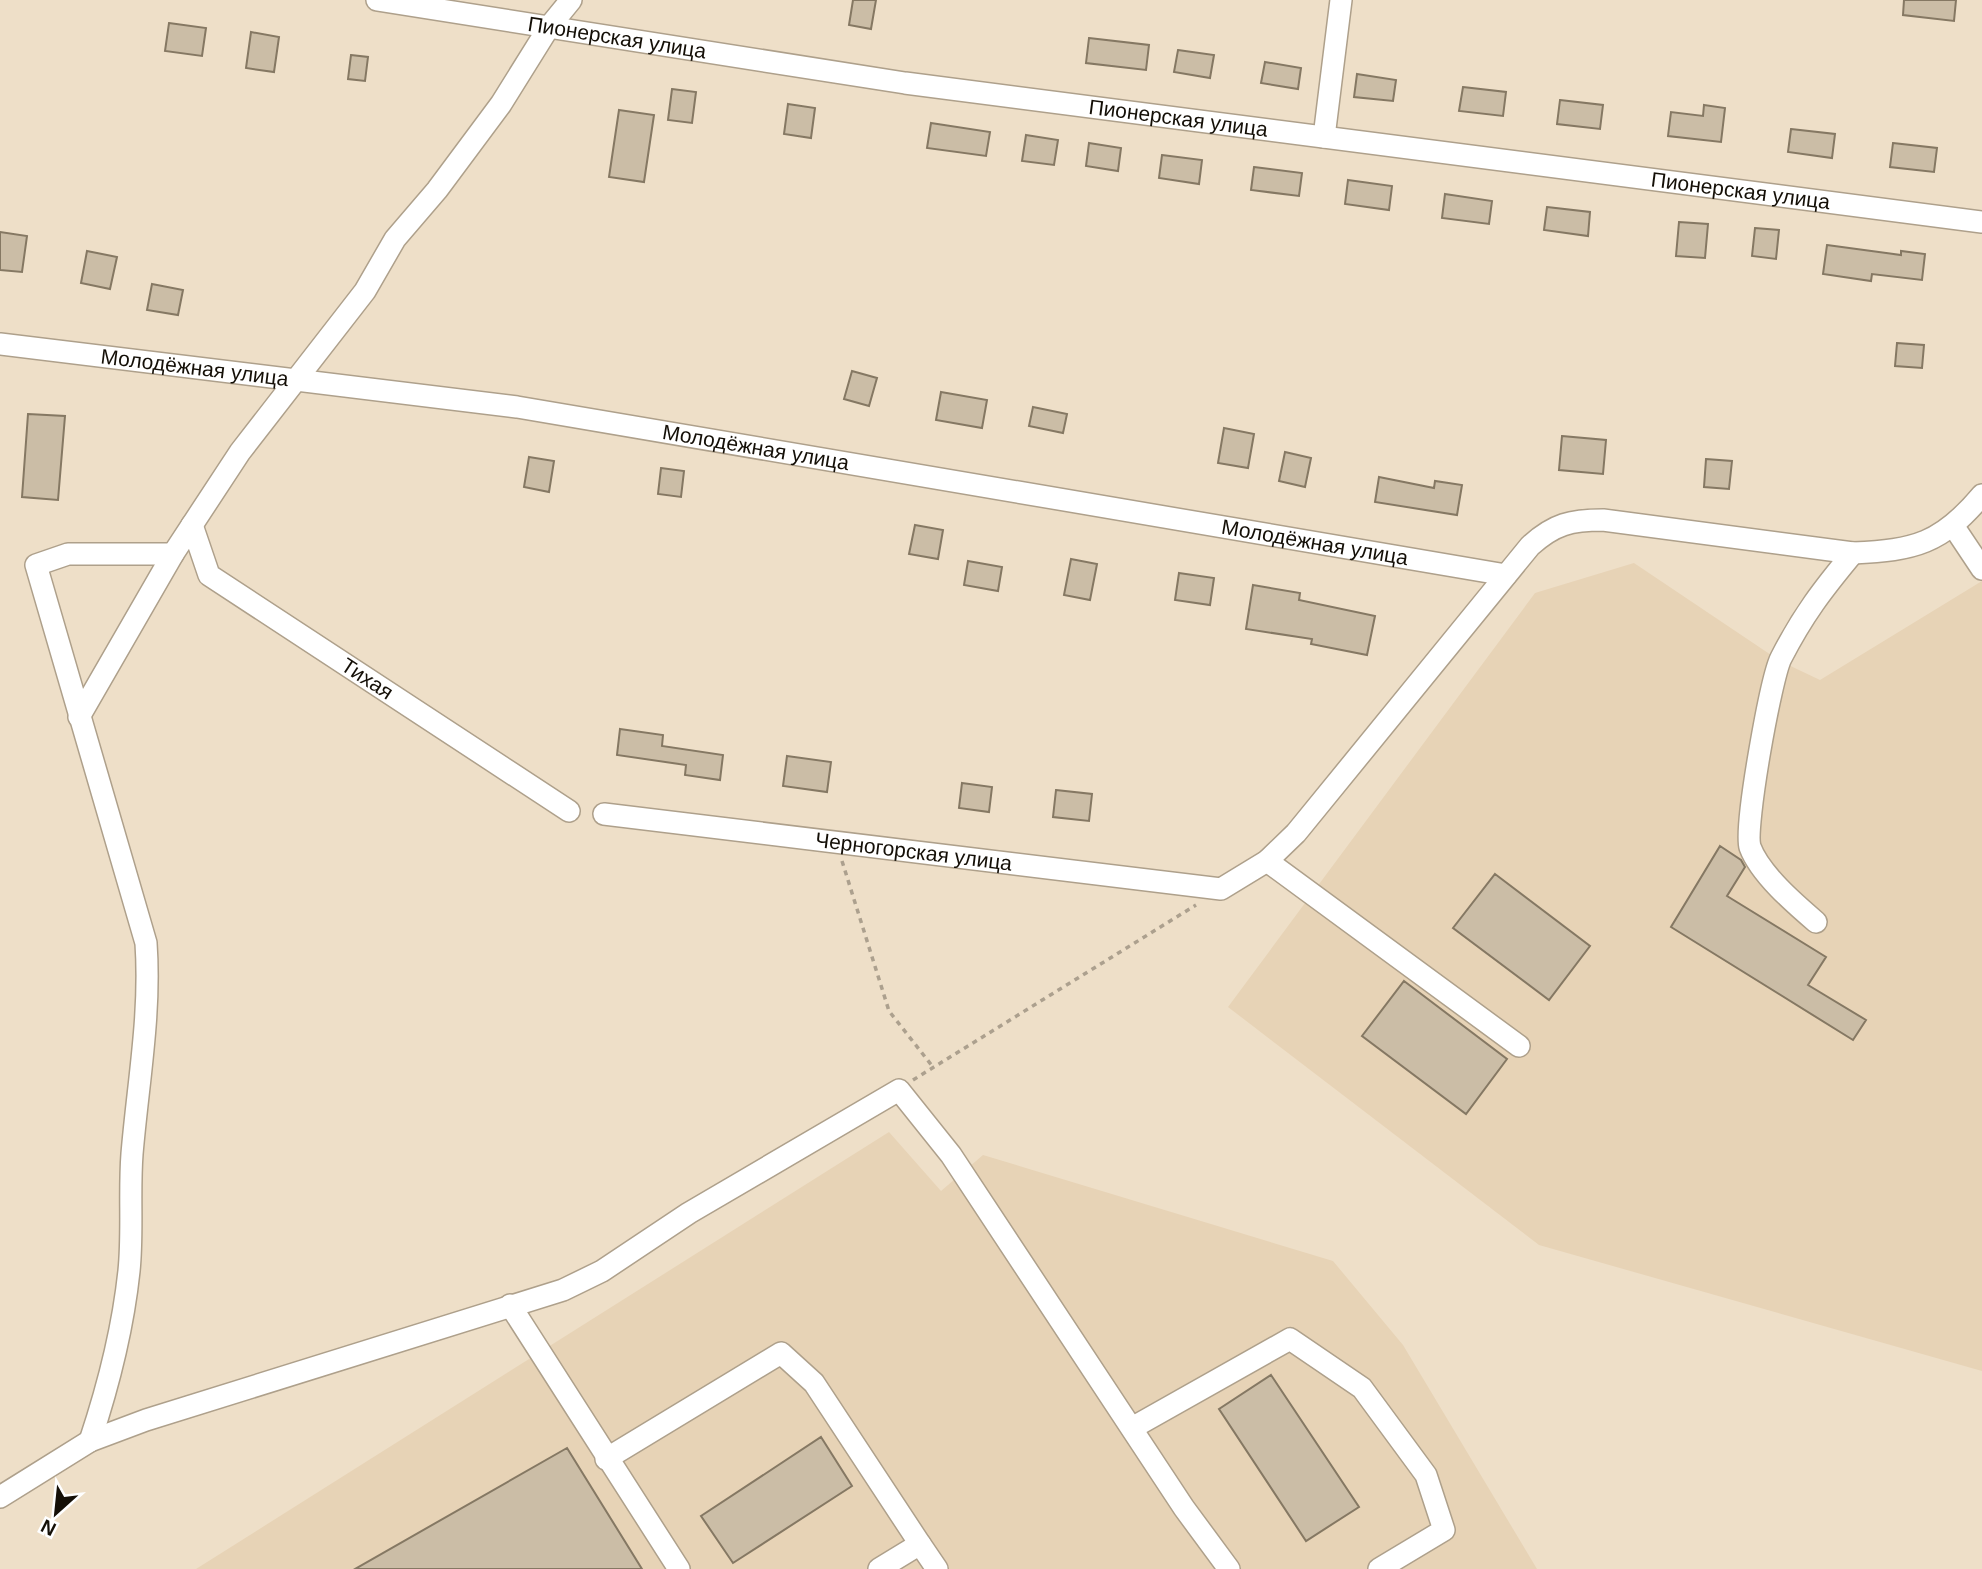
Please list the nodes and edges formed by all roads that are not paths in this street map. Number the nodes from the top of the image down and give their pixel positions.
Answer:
1 (377, 0) edge
2 (571, 0) edge
3 (1341, 0) edge
4 (550, 27) junction
5 (1324, 137) junction
6 (1982, 222) edge
7 (0, 344) edge
8 (293, 381) junction
9 (1982, 495) edge
10 (192, 525) junction
11 (1954, 527) junction
12 (1853, 553) junction
13 (173, 554) junction
14 (1982, 569) edge
15 (1506, 575) junction
16 (79, 717) junction
17 (569, 811) dead end
18 (604, 814) dead end
19 (1267, 861) junction
20 (1816, 922) dead end
21 (1519, 1046) dead end
22 (510, 1305) junction
23 (1132, 1428) junction
24 (90, 1441) junction
25 (606, 1459) junction
26 (0, 1497) edge
27 (920, 1545) junction
28 (679, 1569) edge
29 (879, 1569) edge
30 (937, 1569) edge
31 (1229, 1569) edge
32 (1379, 1569) edge

1 - 4 street, Пионерская улица
2 - 4 street
3 - 5 street
4 - 5 street, Пионерская улица
4 - 8 street
5 - 6 street, Пионерская улица
7 - 8 street, Молодёжная улица
8 - 10 street
8 - 15 street, Молодёжная улица
9 - 11 street
10 - 13 street
10 - 17 street, Тихая
11 - 12 street
11 - 14 street
12 - 15 street
12 - 20 street
13 - 16 street
13 - 16 street
15 - 19 street
16 - 24 street
18 - 19 street, Черногорская улица
19 - 21 street
22 - 23 street
22 - 24 street
22 - 25 street
23 - 31 street
23 - 32 street
24 - 26 street
25 - 27 street
25 - 28 street
27 - 29 street
27 - 30 street

